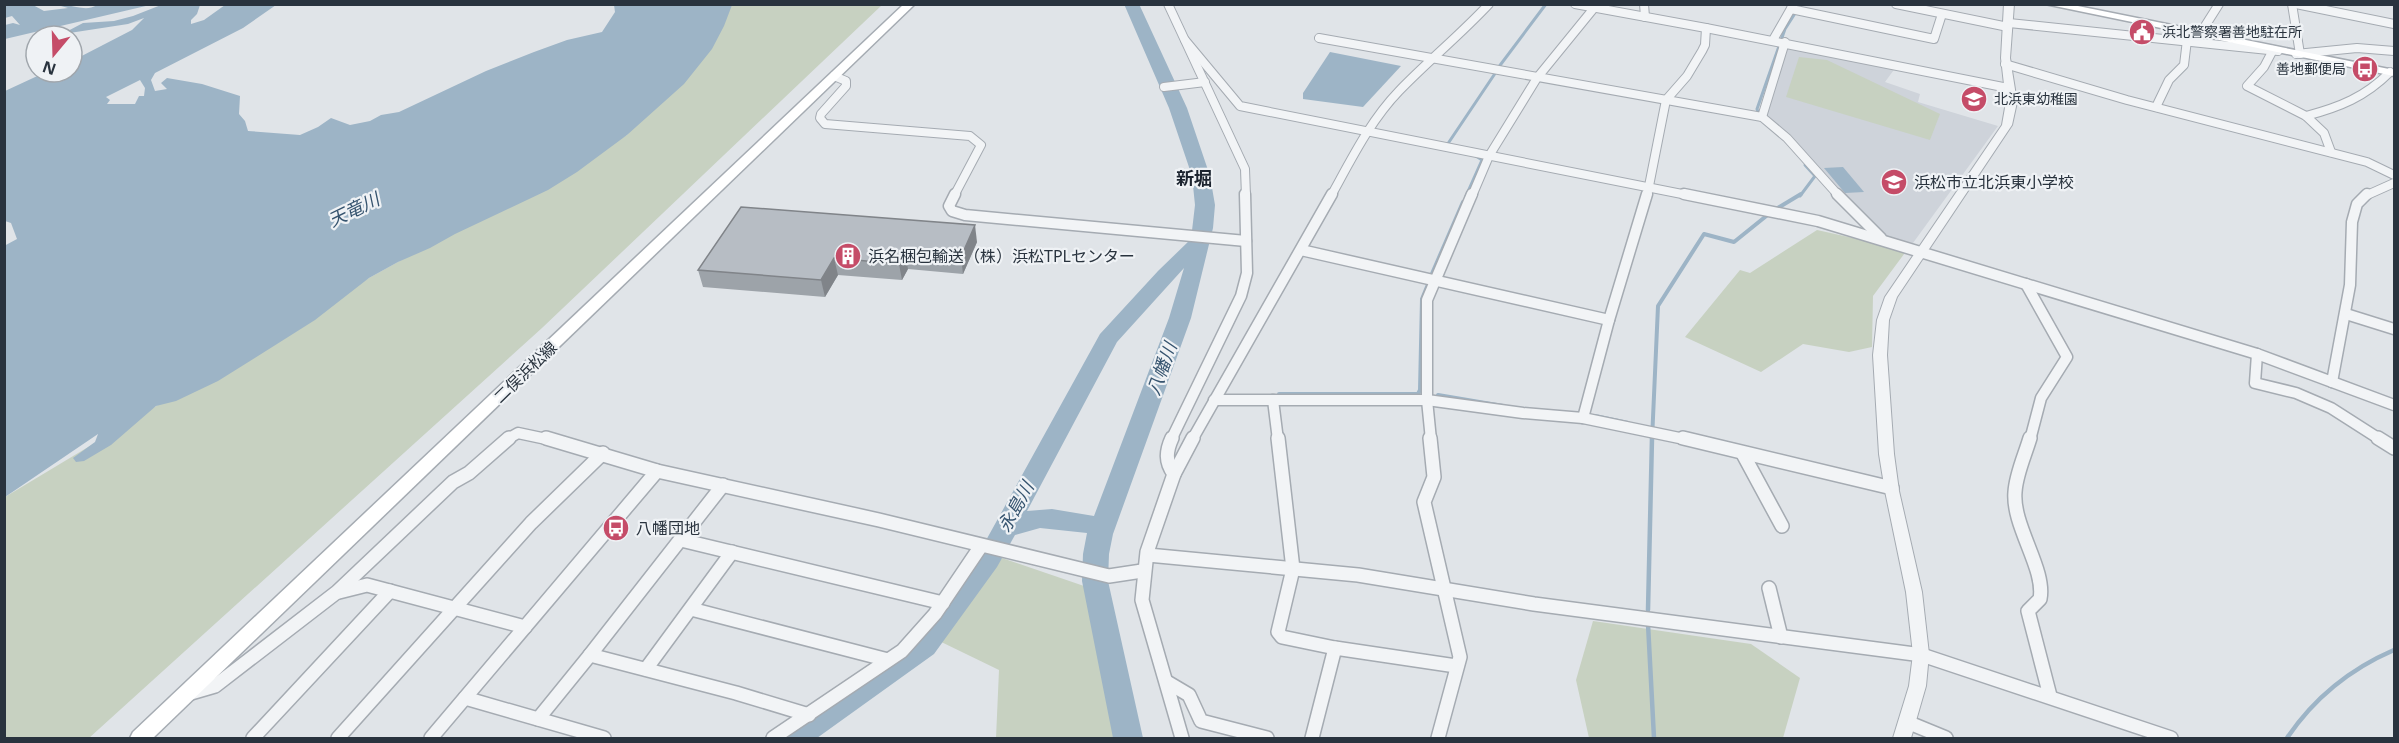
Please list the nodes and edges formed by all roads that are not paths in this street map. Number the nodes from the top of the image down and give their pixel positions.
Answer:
1 (910, 4) edge
2 (1168, 4) edge
3 (1489, 4) edge
4 (1575, 4) edge
5 (1644, 4) edge
6 (1896, 4) edge
7 (2009, 4) edge
8 (2050, 4) edge
9 (2219, 4) edge
10 (2294, 4) edge
11 (1594, 8) junction
12 (1794, 8) edge
13 (1941, 14) junction
14 (1645, 17) junction
15 (2394, 24) edge
16 (2009, 25) junction
17 (1706, 28) junction
18 (2200, 34) junction
19 (1318, 38) dead end
20 (1185, 40) junction
21 (2187, 40) junction
22 (1779, 41) junction
23 (2273, 50) junction
24 (2394, 51) edge
25 (2300, 54) junction
26 (1433, 59) junction
27 (2005, 64) junction
28 (2392, 73) edge
29 (834, 76) junction
30 (1537, 78) junction
31 (1205, 82) junction
32 (1164, 87) dead end
33 (2008, 88) junction
34 (1666, 100) junction
35 (2156, 107) junction
36 (2306, 116) junction
37 (1762, 117) junction
38 (1368, 131) junction
39 (2331, 152) junction
40 (1489, 156) junction
41 (2394, 175) edge
42 (2394, 183) edge
43 (1649, 188) junction
44 (1246, 241) junction
45 (1884, 241) junction
46 (1301, 250) junction
47 (1920, 251) junction
48 (1436, 281) junction
49 (2026, 284) junction
50 (2346, 314) junction
51 (1608, 320) junction
52 (2394, 329) edge
53 (2257, 354) junction
54 (2332, 382) junction
55 (1214, 400) junction
56 (1273, 400) junction
57 (1426, 400) junction
58 (2394, 405) edge
59 (1583, 418) junction
60 (2394, 448) edge
61 (603, 453) junction
62 (1743, 454) junction
63 (657, 471) junction
64 (1174, 474) junction
65 (723, 485) junction
66 (1892, 488) junction
67 (1782, 526) dead end
68 (681, 540) junction
69 (982, 546) junction
70 (732, 552) junction
71 (1148, 555) junction
72 (1293, 569) junction
73 (1142, 571) junction
74 (1442, 588) junction
75 (1769, 588) dead end
76 (390, 591) junction
77 (337, 592) junction
78 (943, 603) junction
79 (454, 609) junction
80 (691, 609) junction
81 (525, 627) junction
82 (1781, 637) junction
83 (1335, 648) junction
84 (590, 655) junction
85 (1922, 655) junction
86 (888, 660) junction
87 (1456, 666) junction
88 (646, 669) junction
89 (1167, 682) junction
90 (185, 695) junction
91 (2050, 696) junction
92 (465, 698) junction
93 (808, 715) junction
94 (538, 719) junction
95 (1907, 722) junction
96 (140, 738) edge
97 (253, 738) edge
98 (338, 738) edge
99 (431, 738) edge
100 (604, 738) edge
101 (773, 738) edge
102 (1182, 738) edge
103 (1267, 738) edge
104 (1312, 738) edge
105 (1438, 738) edge
106 (1902, 738) edge
107 (1946, 738) edge
108 (2171, 738) edge

1 - 29 main road, 二俣浜松線
2 - 20 street
3 - 26 street
4 - 11 street
5 - 14 street
6 - 13 street
7 - 16 street
8 - 18 main road
9 - 18 street
10 - 15 street
10 - 25 street
11 - 14 street
11 - 30 street
12 - 13 street
12 - 22 street
13 - 16 street
14 - 17 street
16 - 21 street
16 - 27 street
17 - 22 street
17 - 34 street
18 - 25 main road
19 - 26 street
20 - 31 street
20 - 38 street
21 - 23 street
21 - 35 street
22 - 33 street
22 - 37 street
23 - 25 street
23 - 36 street
24 - 25 street
25 - 28 main road
26 - 30 street
26 - 38 street
27 - 33 street
27 - 35 street
28 - 36 street
29 - 44 street
29 - 90 main road, 二俣浜松線
30 - 34 street
30 - 40 street
31 - 32 street
31 - 44 street
33 - 47 street
34 - 37 street
34 - 43 street
35 - 39 street
36 - 39 street
37 - 45 street
38 - 40 street
38 - 46 street
39 - 41 street
40 - 43 street
40 - 48 street
42 - 50 street
43 - 45 street
43 - 51 street
44 - 64 street
45 - 47 street
46 - 48 street
46 - 55 street
47 - 49 street
47 - 66 street
48 - 51 street
48 - 57 street
49 - 53 street
49 - 91 street
50 - 52 street
50 - 54 street
51 - 59 street
53 - 54 street
53 - 60 street
54 - 58 street
55 - 56 street
55 - 64 street
56 - 57 street
56 - 72 street
57 - 59 street
57 - 74 street
59 - 62 street
61 - 63 street
61 - 77 street
61 - 79 street
62 - 66 street
62 - 67 street
63 - 65 street
63 - 81 street
64 - 71 street
65 - 68 street
65 - 69 street
66 - 85 street
68 - 70 street
68 - 84 street
69 - 73 street
69 - 78 street
70 - 78 street
70 - 80 street
71 - 72 street
71 - 73 street
72 - 74 street
72 - 83 street
73 - 89 street
74 - 82 street
74 - 87 street
75 - 82 street
76 - 77 street
76 - 79 street
76 - 97 street
77 - 90 street
78 - 86 street
79 - 81 street
79 - 98 street
80 - 86 street
80 - 88 street
81 - 92 street
82 - 85 street
83 - 87 street
83 - 104 street
84 - 88 street
84 - 94 street
85 - 91 street
85 - 95 street
86 - 93 street
87 - 105 street
88 - 93 street
89 - 102 street
89 - 103 street
90 - 96 main road, 二俣浜松線
91 - 108 street
92 - 94 street
92 - 99 street
93 - 101 street
94 - 100 street
95 - 106 street
95 - 107 street

